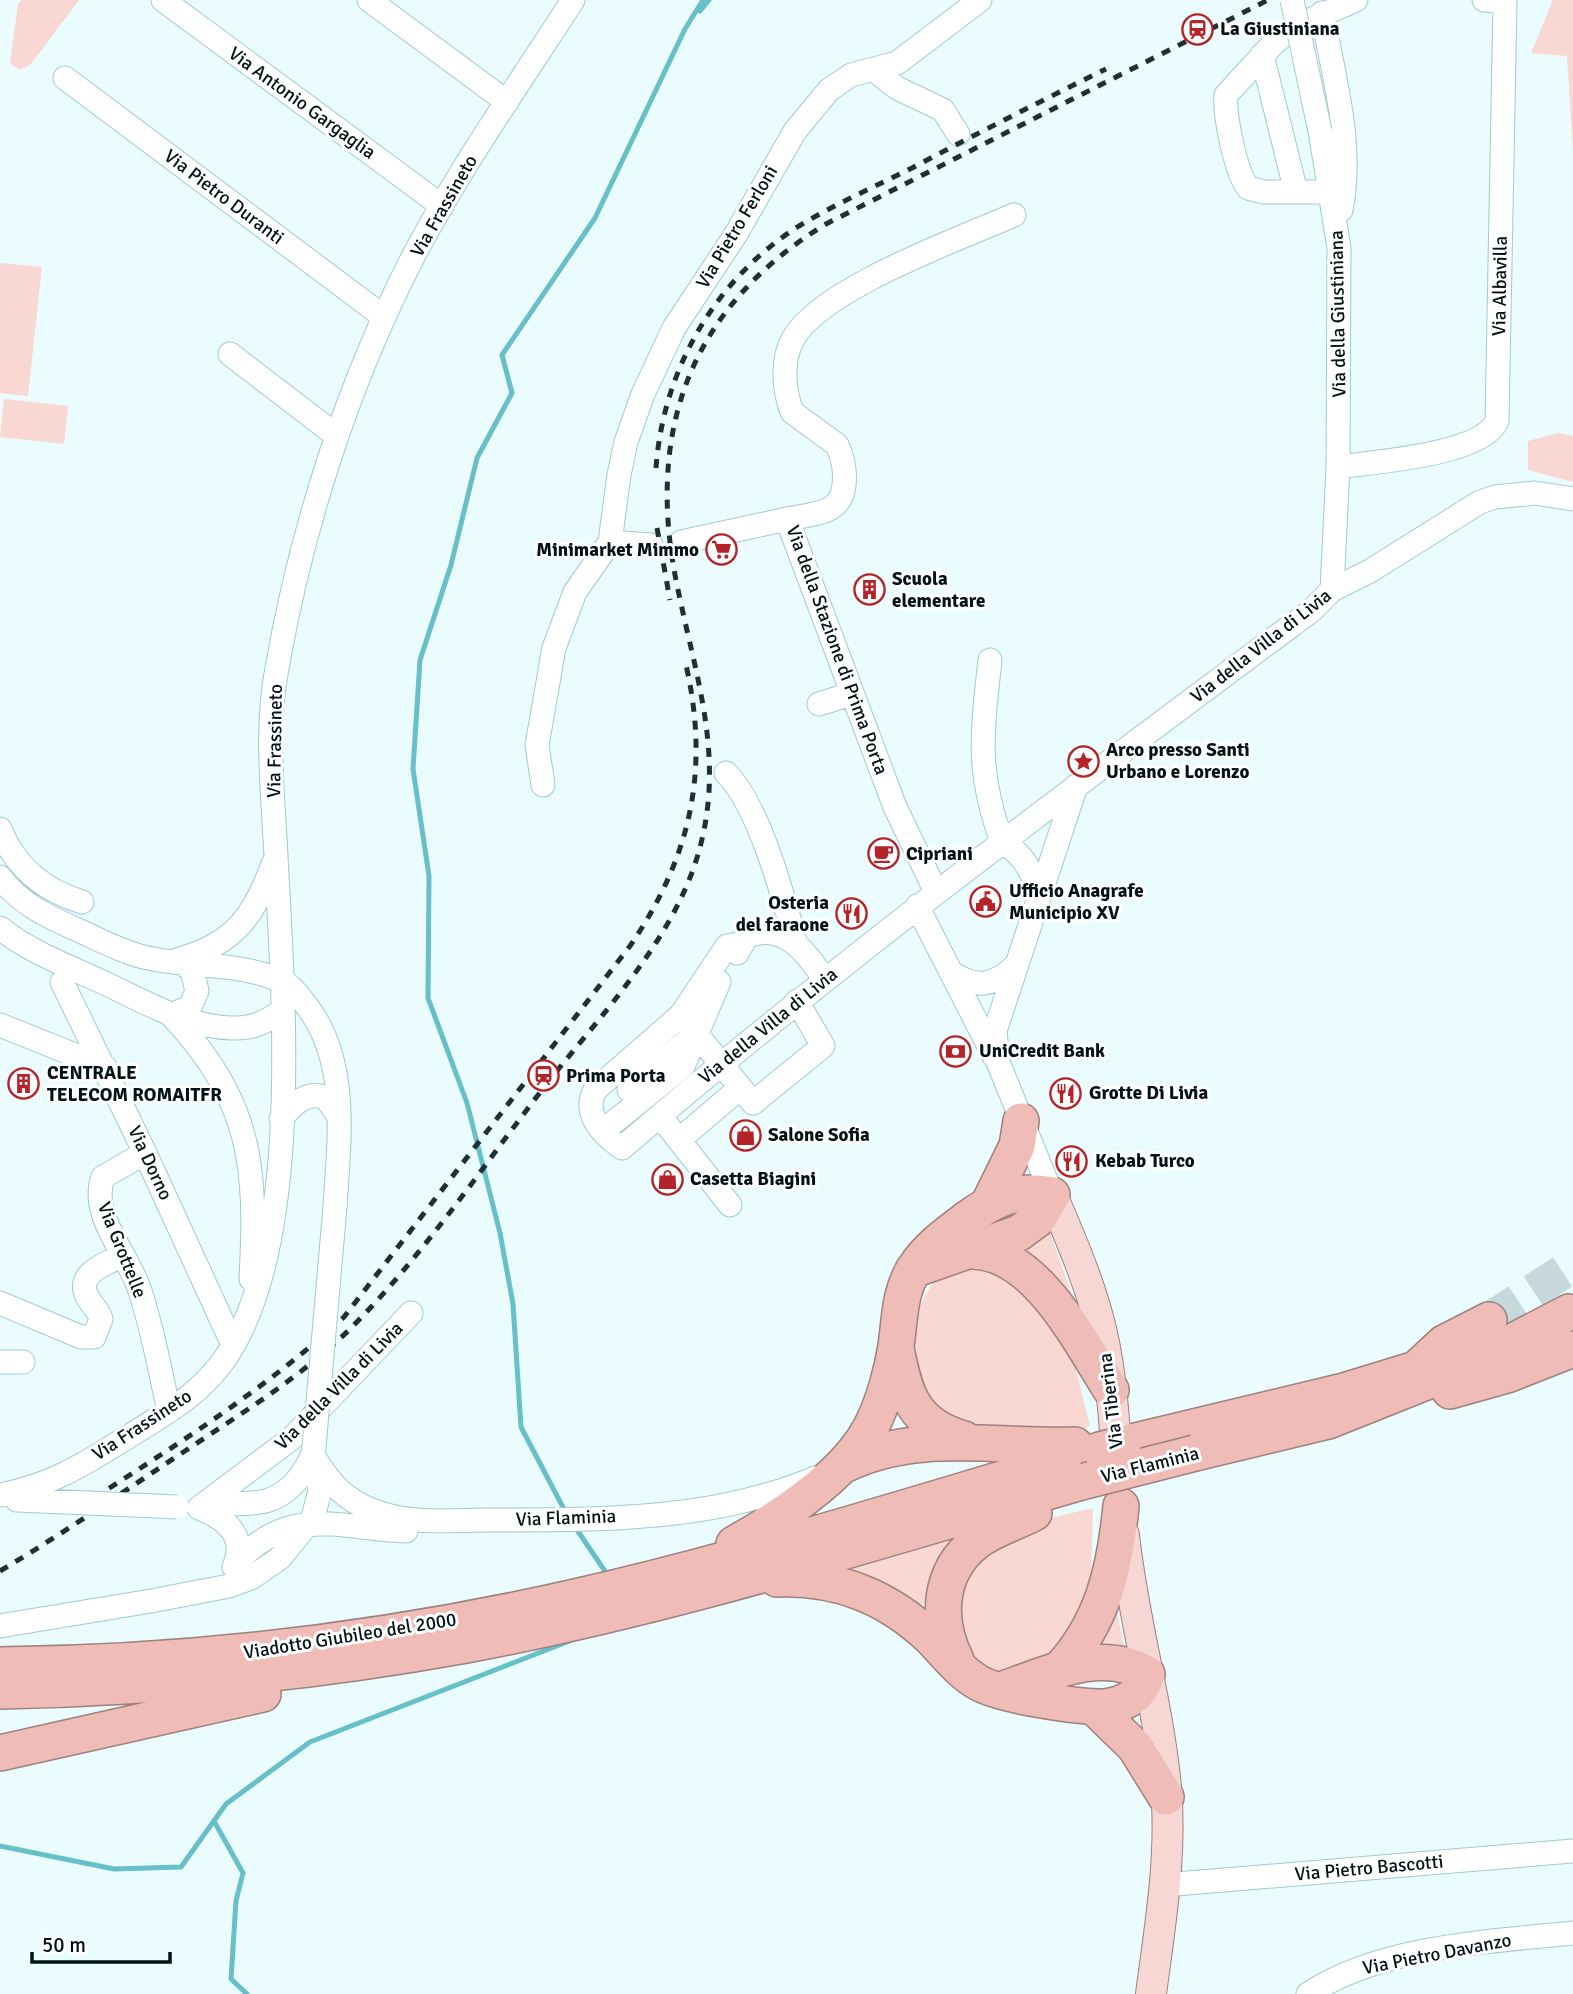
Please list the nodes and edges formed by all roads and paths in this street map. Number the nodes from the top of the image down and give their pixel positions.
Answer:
1 (163, 0) edge
2 (369, 0) edge
3 (572, 0) edge
4 (980, 0) edge
5 (1292, 0) edge
6 (1356, 0) edge
7 (1484, 0) edge
8 (1322, 13) junction
9 (1262, 55) junction
10 (874, 70) junction
11 (65, 78) dead end
12 (507, 102) junction
13 (958, 134) dead end
14 (1296, 191) junction
15 (1331, 191) junction
16 (442, 206) junction
17 (1014, 215) dead end
18 (1338, 229) junction
19 (384, 317) junction
20 (230, 354) dead end
21 (337, 436) junction
22 (1338, 467) junction
23 (1573, 499) edge
24 (788, 519) junction
25 (610, 542) junction
26 (681, 542) dead end
27 (651, 545) dead end
28 (1332, 590) junction
29 (990, 660) dead end
30 (851, 694) junction
31 (819, 704) dead end
32 (726, 773) dead end
33 (543, 785) dead end
34 (1076, 786) junction
35 (0, 829) edge
36 (1002, 842) junction
37 (276, 856) junction
38 (0, 877) edge
39 (936, 892) junction
40 (1040, 892) junction
41 (82, 902) dead end
42 (917, 906) junction
43 (0, 928) edge
44 (795, 940) junction
45 (743, 943) junction
46 (1018, 958) junction
47 (177, 960) junction
48 (951, 973) junction
49 (825, 980) junction
50 (282, 981) junction
51 (62, 982) dead end
52 (797, 1001) junction
53 (282, 1011) junction
54 (171, 1015) junction
55 (681, 1015) junction
56 (0, 1025) edge
57 (696, 1033) junction
58 (998, 1062) junction
59 (719, 1064) junction
60 (105, 1068) junction
61 (740, 1088) junction
62 (338, 1115) junction
63 (660, 1116) junction
64 (281, 1119) junction
65 (1021, 1121) junction
66 (600, 1128) junction
67 (679, 1140) junction
68 (145, 1153) junction
69 (1052, 1195) junction
70 (989, 1203) junction
71 (730, 1205) dead end
72 (961, 1252) junction
73 (123, 1255) junction
74 (913, 1270) junction
75 (0, 1303) edge
76 (250, 1310) junction
77 (1569, 1312) dead end
78 (411, 1313) dead end
79 (1489, 1320) tunnel mouth
80 (233, 1345) junction
81 (896, 1345) junction
82 (1573, 1349) edge
83 (0, 1362) edge
84 (23, 1362) dead end
85 (1111, 1390) junction
86 (169, 1411) junction
87 (1328, 1421) junction
88 (1192, 1440) junction
89 (974, 1442) junction
90 (1108, 1446) junction
91 (313, 1451) junction
92 (80, 1466) junction
93 (837, 1469) junction
94 (1085, 1481) junction
95 (0, 1497) edge
96 (88, 1503) junction
97 (1121, 1506) junction
98 (188, 1508) junction
99 (460, 1520) junction
100 (309, 1524) junction
101 (237, 1562) junction
102 (700, 1582) junction
103 (203, 1590) junction
104 (0, 1626) edge
105 (429, 1651) junction
106 (0, 1665) edge
107 (959, 1666) junction
108 (1059, 1670) junction
109 (1147, 1674) junction
110 (1001, 1690) junction
111 (0, 1691) edge
112 (1094, 1707) junction
113 (0, 1753) edge
114 (1166, 1797) junction
115 (1573, 1851) edge
116 (1164, 1885) junction
117 (1573, 1933) edge
118 (1151, 1994) edge
119 (1308, 1994) edge

1 - 16 street, Via Antonio Gargaglia
2 - 12 street
3 - 12 street, Via Frassineto
4 - 10 street, Via Pietro Ferloni
5 - 15 street, Via della Giustiniana, bridge
6 - 8 street
7 - 22 street, Via Albavilla
8 - 9 street
8 - 18 street
9 - 14 street
9 - 14 street
10 - 13 street
10 - 25 street, Via Pietro Ferloni
11 - 19 street, Via Pietro Duranti
12 - 16 street, Via Frassineto
14 - 15 street
15 - 18 street, Via della Giustiniana
16 - 19 street, Via Frassineto
17 - 24 street, Via della Stazione di Prima Porta
18 - 22 street, Via della Giustiniana
19 - 21 street, Via Frassineto
20 - 21 street
21 - 37 street, Via Frassineto
22 - 28 street, Via della Giustiniana
23 - 28 street, Via della Villa di Livia
24 - 26 street
24 - 30 street, Via della Stazione di Prima Porta
25 - 27 street
25 - 33 street
28 - 34 street, Via della Villa di Livia
29 - 36 street
30 - 31 street
30 - 39 street, Via della Stazione di Prima Porta
32 - 44 street
34 - 36 street, Via della Villa di Livia
34 - 40 street
35 - 41 street
36 - 39 street
36 - 40 street
37 - 47 street
37 - 50 street, Via Frassineto
38 - 47 street
39 - 42 street
40 - 46 street
42 - 48 street
42 - 49 street, Via della Villa di Livia
43 - 54 street
44 - 45 street
44 - 49 street
45 - 55 street
45 - 57 street
46 - 48 street
46 - 58 street, Via Tiberina
47 - 50 street
47 - 54 street
48 - 58 street
49 - 52 street, Via della Villa di Livia
50 - 53 street, Via Frassineto
50 - 62 street
51 - 60 street, Via Dorno
52 - 59 street, Via della Villa di Livia
52 - 61 street
53 - 54 street
53 - 64 street, Via Frassineto
54 - 76 street
55 - 57 street
55 - 66 street
56 - 60 street
57 - 59 street
57 - 66 street
58 - 65 street, Via Tiberina
59 - 61 street
59 - 63 street, Via della Villa di Livia
60 - 68 street, Via Dorno
61 - 67 street
62 - 64 street
62 - 91 street, bridge
63 - 66 street, Via della Villa di Livia
63 - 67 street
64 - 76 street, Via Frassineto
65 - 69 street, Via Tiberina
65 - 70 highway
67 - 71 street
68 - 73 street, Via Grottelle
68 - 80 street, Via Dorno
69 - 70 highway
69 - 72 highway
69 - 85 main road, Via Tiberina
70 - 74 highway
72 - 74 highway
72 - 85 highway
73 - 75 street
73 - 86 street, Via Grottelle
74 - 81 highway
76 - 80 street, Via Frassineto
77 - 87 highway, Via Flaminia
78 - 98 street, Via della Villa di Livia
79 - 88 highway, Via Flaminia
80 - 86 street, Via Frassineto
81 - 89 highway
81 - 93 highway
82 - 87 highway
83 - 84 street
85 - 97 main road, Via Tiberina
86 - 92 street, Via Frassineto
87 - 88 highway, Via Flaminia
88 - 90 highway, Via Flaminia
88 - 94 highway, Via Flaminia, bridge
89 - 90 highway
89 - 93 highway
90 - 102 highway, Via Flaminia
91 - 98 street
91 - 99 street, Via Flaminia
91 - 100 street
92 - 95 street, Via Frassineto
92 - 96 street
93 - 99 street, Via Flaminia
93 - 102 highway
94 - 102 highway, Via Flaminia
94 - 107 highway
95 - 96 street
96 - 98 street, bridge
97 - 108 highway
97 - 109 main road, Via Tiberina
98 - 101 street
99 - 100 street
100 - 101 street
100 - 103 street
101 - 103 street
102 - 105 highway, Viadotto Giubileo del 2000
102 - 106 highway, Viadotto Giubileo del 2000
102 - 107 highway
103 - 104 street
105 - 111 highway, Viadotto Giubileo del 2000
105 - 113 highway
107 - 110 highway
108 - 109 highway
108 - 110 highway
109 - 112 highway
109 - 114 main road, Via Tiberina
110 - 112 highway
112 - 114 highway
114 - 116 main road, Via Tiberina
115 - 116 street, Via Pietro Bascotti
116 - 118 main road, Via Tiberina
117 - 119 street, Via Pietro Davanzo

